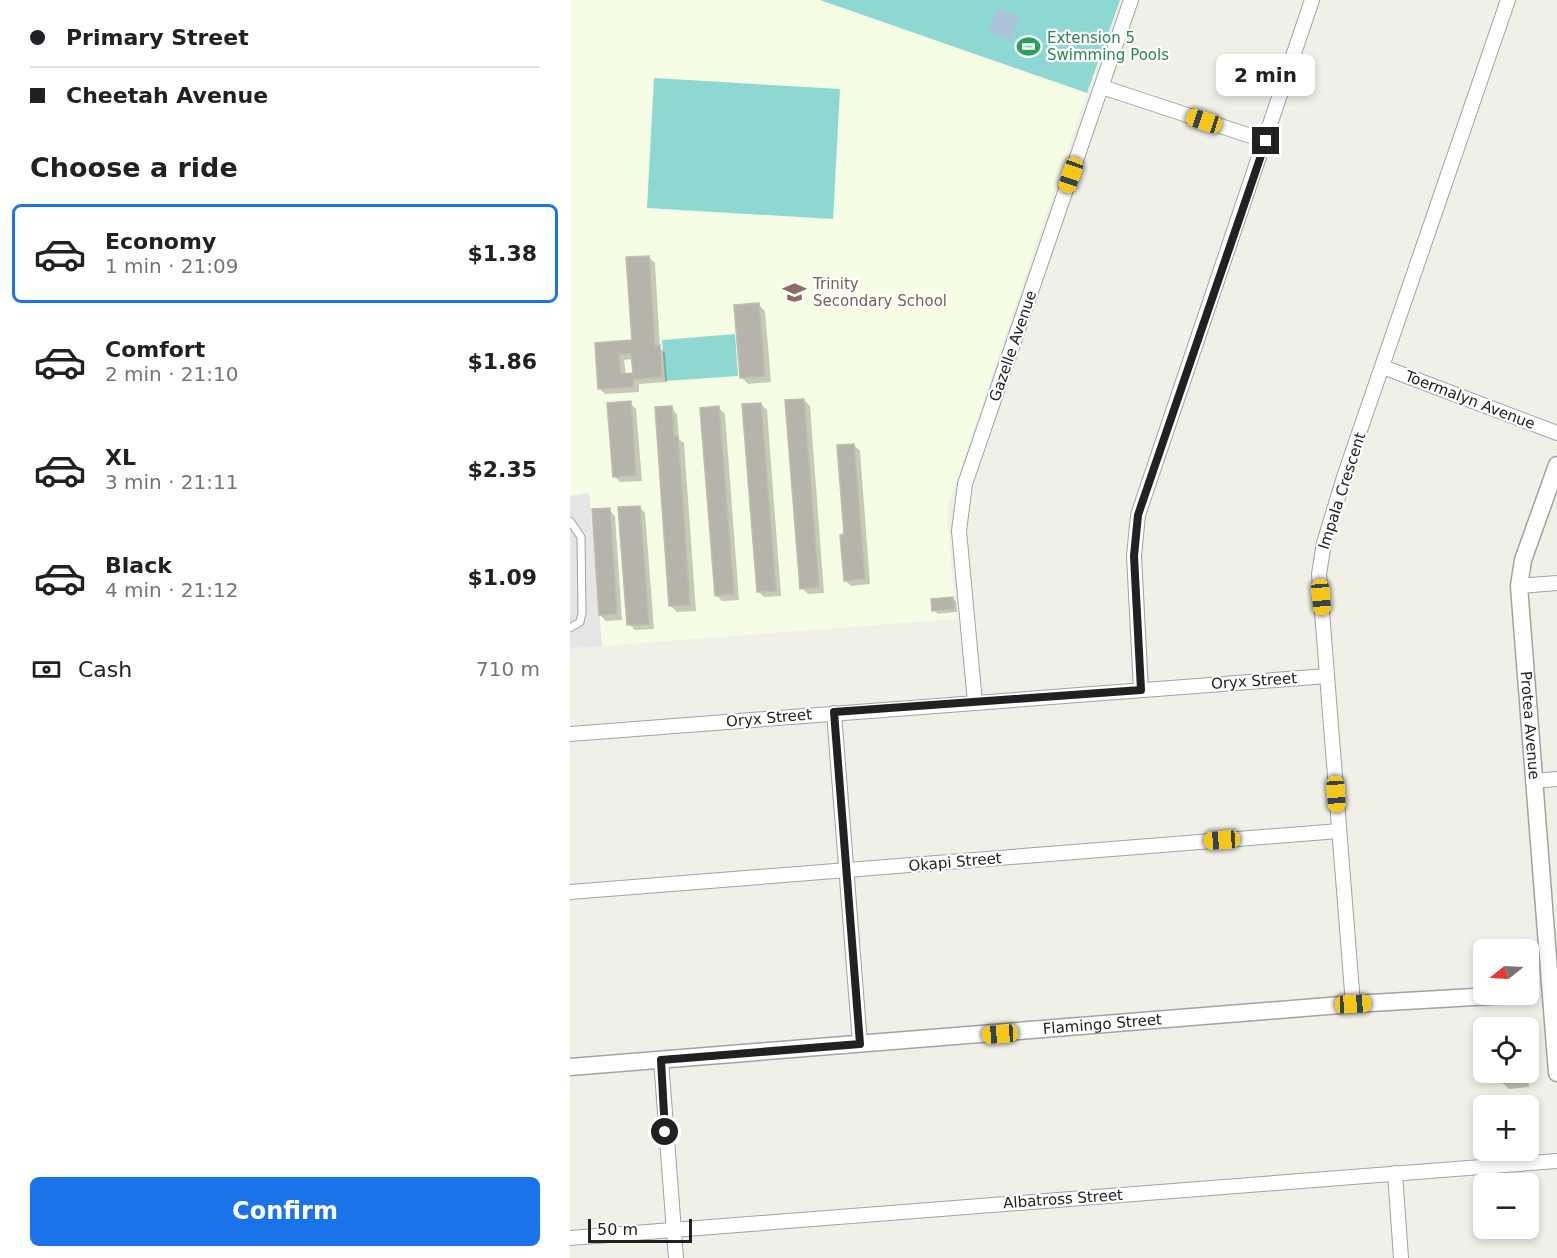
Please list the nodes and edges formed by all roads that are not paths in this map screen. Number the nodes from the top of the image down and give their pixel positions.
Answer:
1 (1131, 0) edge
2 (1312, 0) edge
3 (1508, 0) edge
4 (1102, 87) junction
5 (1266, 141) junction
6 (1383, 367) junction
7 (1557, 433) edge
8 (1557, 465) edge
9 (570, 521) edge
10 (1557, 583) edge
11 (1519, 586) junction
12 (570, 628) edge
13 (1327, 676) junction
14 (1141, 690) junction
15 (975, 702) junction
16 (834, 712) junction
17 (570, 734) edge
18 (1557, 779) edge
19 (1533, 781) junction
20 (1339, 831) junction
21 (847, 871) junction
22 (570, 892) edge
23 (1554, 992) edge
24 (1539, 993) edge
25 (1473, 997) edge
26 (1353, 1004) junction
27 (860, 1044) junction
28 (661, 1060) junction
29 (570, 1066) edge
30 (1557, 1073) edge
31 (1557, 1161) edge
32 (1395, 1173) junction
33 (673, 1230) junction
34 (570, 1238) edge
35 (676, 1258) edge
36 (1401, 1258) edge

1 - 4 street, Gazelle Avenue
2 - 5 street
3 - 6 street, Impala Crescent
4 - 5 street
4 - 15 street, Gazelle Avenue
5 - 14 street
6 - 7 street, Toermalyn Avenue
6 - 13 street, Impala Crescent
8 - 11 street, Protea Avenue
9 - 12 lane
10 - 11 street
11 - 19 street, Protea Avenue
13 - 14 street, Oryx Street
13 - 20 street, Impala Crescent
14 - 15 street, Oryx Street
15 - 16 street, Oryx Street
16 - 17 street, Oryx Street
16 - 21 street
18 - 19 street
19 - 23 street, Protea Avenue
20 - 21 street, Okapi Street
20 - 26 street, Impala Crescent
21 - 22 street, Okapi Street
21 - 27 street
23 - 24 street, Flamingo Street
23 - 30 street, Protea Avenue
25 - 26 street, Flamingo Street
26 - 27 street, Flamingo Street
27 - 28 street, Flamingo Street
28 - 29 street, Flamingo Street
28 - 33 street
31 - 32 street, Albatross Street
32 - 33 street, Albatross Street
32 - 36 street
33 - 34 street, Albatross Street
33 - 35 street

